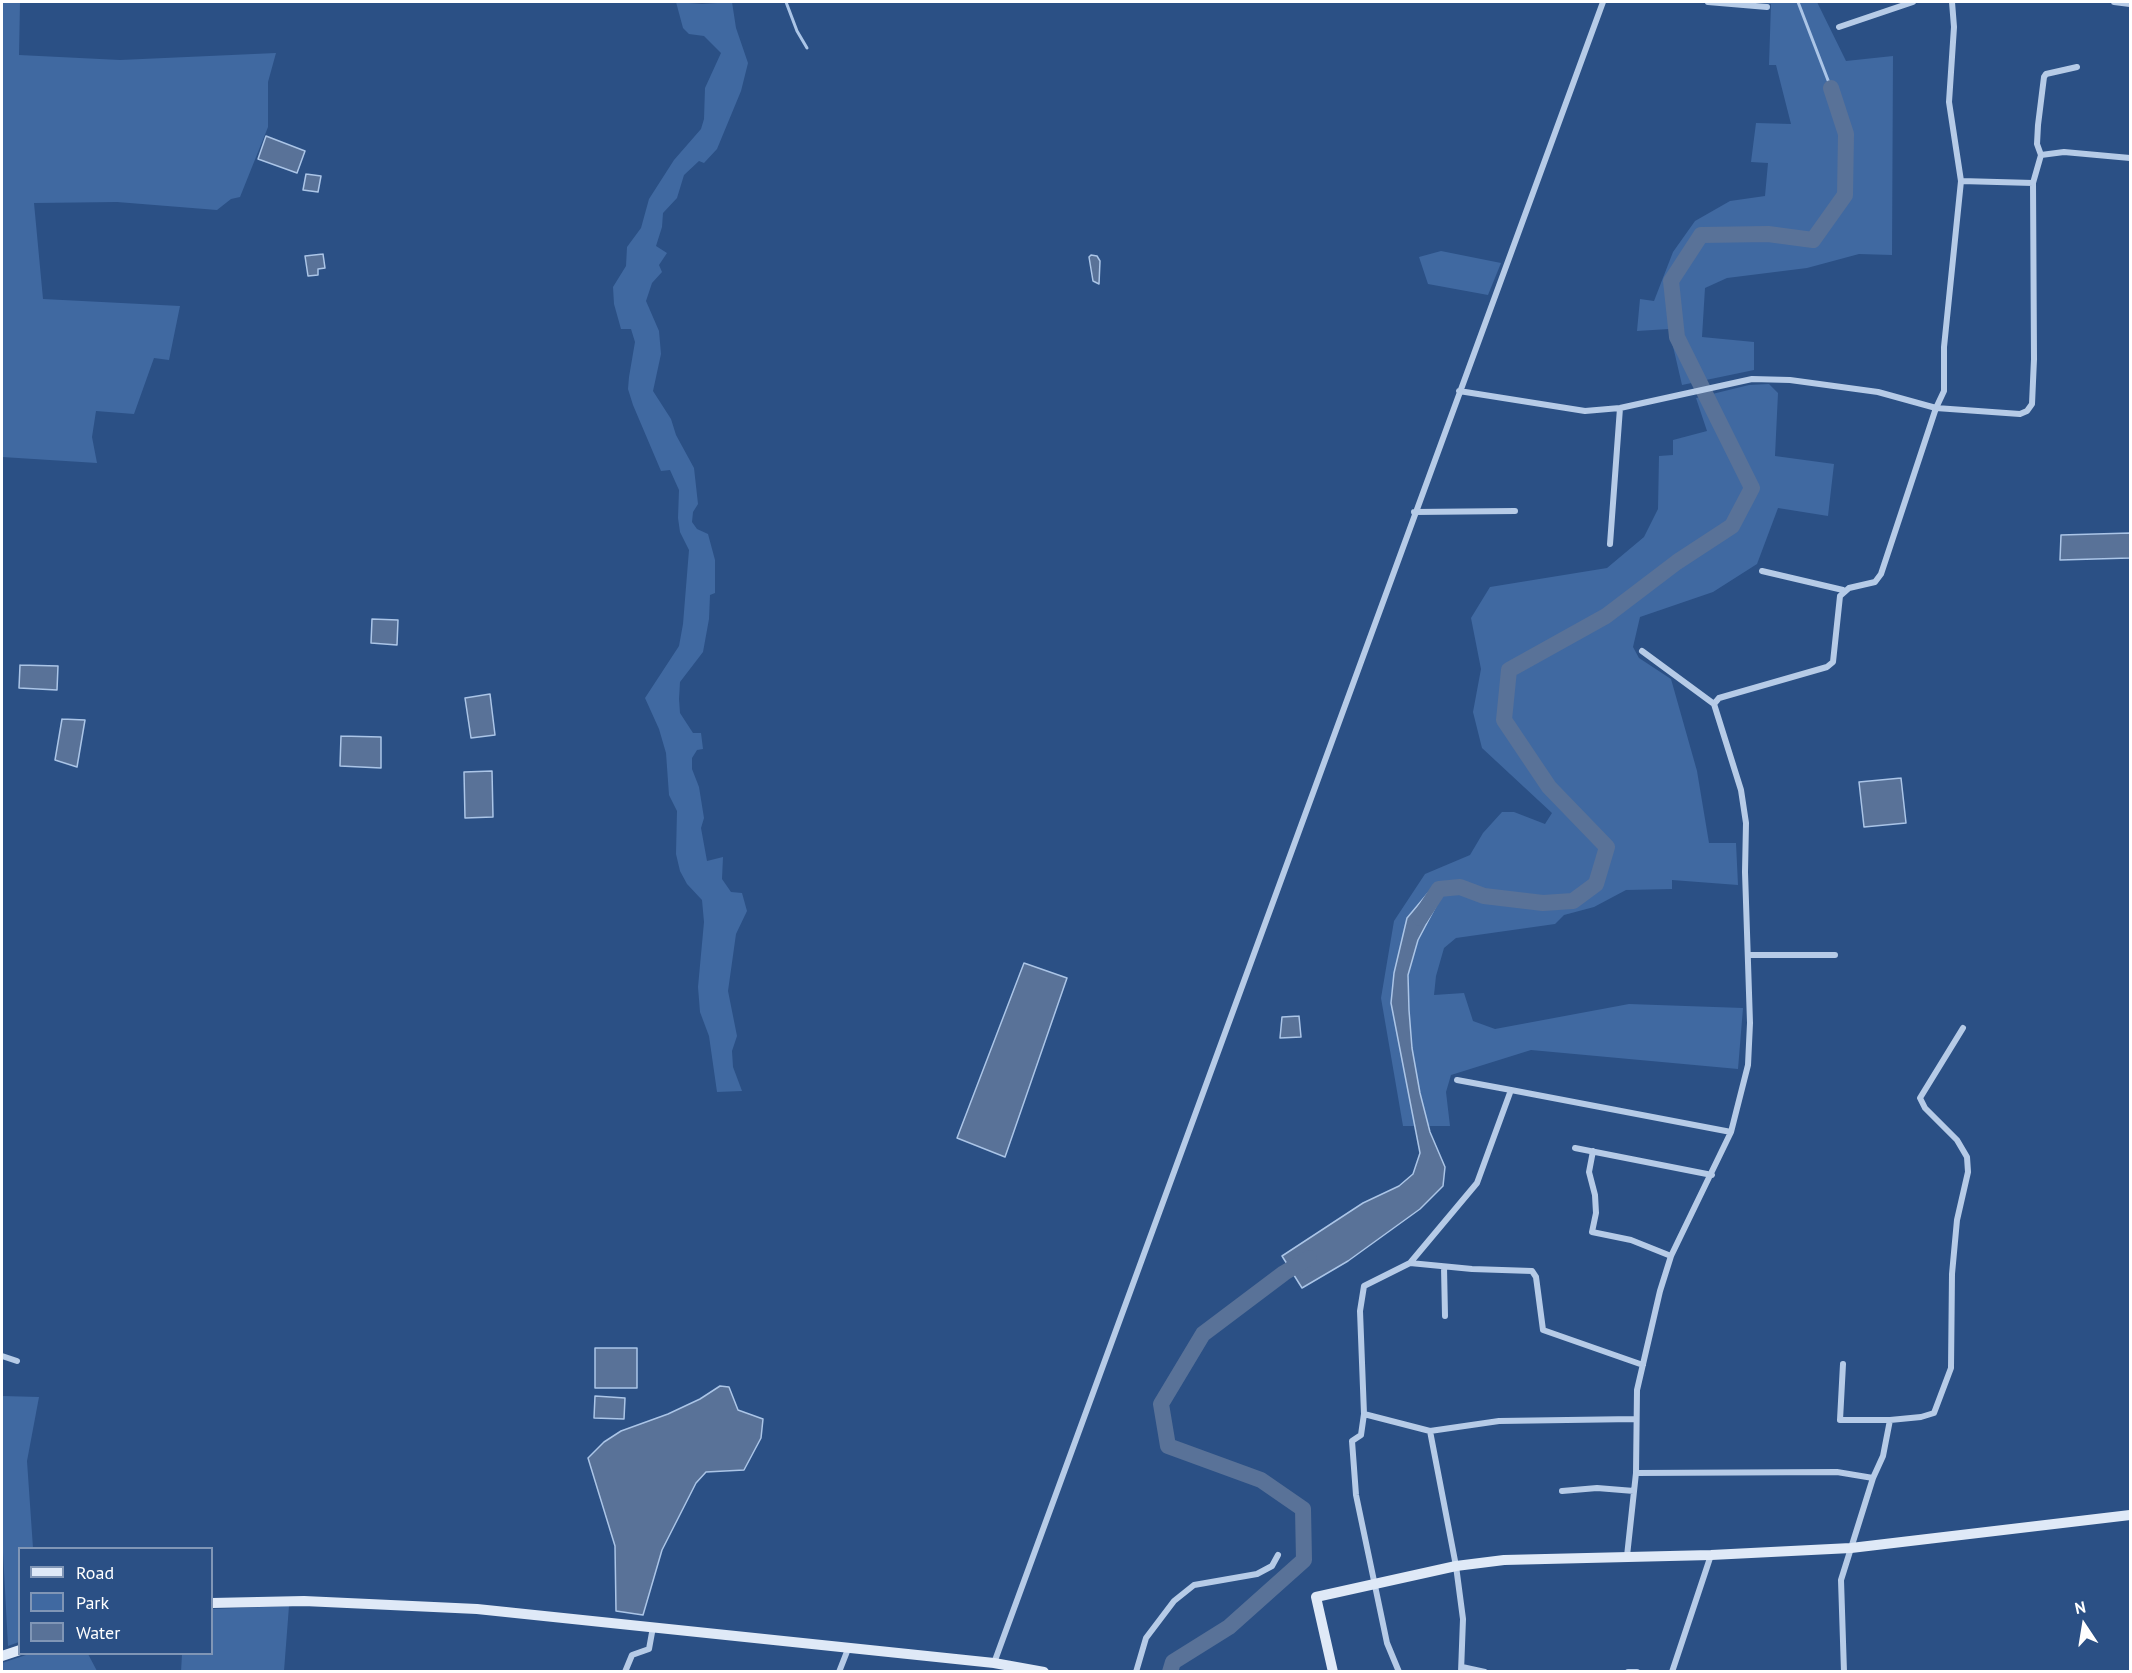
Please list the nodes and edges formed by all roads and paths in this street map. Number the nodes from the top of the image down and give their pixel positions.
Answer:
1 (1603, 2) edge
2 (1708, 2) edge
3 (1913, 2) edge
4 (1952, 2) edge
5 (2114, 2) edge
6 (2130, 4) edge
7 (1767, 7) dead end
8 (1839, 27) dead end
9 (2077, 67) dead end
10 (2041, 155) junction
11 (2130, 158) edge
12 (1961, 181) junction
13 (2033, 183) junction
14 (1459, 391) junction
15 (1620, 408) junction
16 (1936, 408) junction
17 (1515, 511) dead end
18 (1414, 512) junction
19 (1610, 544) dead end
20 (1762, 571) dead end
21 (1844, 590) junction
22 (1642, 651) dead end
23 (1714, 704) junction
24 (1835, 955) dead end
25 (1748, 956) junction
26 (1963, 1028) dead end
27 (1457, 1080) dead end
28 (1511, 1090) junction
29 (1731, 1132) junction
30 (1575, 1148) dead end
31 (1593, 1151) junction
32 (1712, 1174) junction
33 (1671, 1256) junction
34 (1410, 1263) junction
35 (1444, 1267) junction
36 (1445, 1316) dead end
37 (2, 1356) edge
38 (16, 1361) dead end
39 (1843, 1364) dead end
40 (1643, 1365) junction
41 (1364, 1414) junction
42 (1635, 1419) junction
43 (1890, 1420) junction
44 (1430, 1431) junction
45 (1636, 1473) junction
46 (1873, 1478) junction
47 (1562, 1491) dead end
48 (1634, 1491) junction
49 (2130, 1515) edge
50 (1851, 1548) junction
51 (1278, 1555) dead end
52 (1711, 1555) junction
53 (1626, 1556) junction
54 (1456, 1566) junction
55 (1373, 1585) junction
56 (213, 1603) edge
57 (652, 1627) junction
58 (848, 1649) junction
59 (18, 1651) edge
60 (2, 1656) edge
61 (994, 1663) junction
62 (1462, 1669) edge
63 (625, 1671) edge
64 (839, 1671) edge
65 (1044, 1671) edge
66 (1136, 1671) edge
67 (1334, 1671) edge
68 (1399, 1671) edge
69 (1485, 1671) edge
70 (1628, 1671) edge
71 (1637, 1671) edge
72 (1672, 1671) edge
73 (1844, 1671) edge

1 - 14 street
2 - 7 street
3 - 8 street
4 - 12 street
5 - 6 street
9 - 10 street
10 - 11 street
10 - 13 street
12 - 13 street
12 - 16 street
13 - 16 street
14 - 15 street
14 - 18 street
15 - 16 street
15 - 19 street
16 - 21 street
17 - 18 street
18 - 61 street
20 - 21 street
21 - 23 street
22 - 23 street
23 - 25 street
24 - 25 street
25 - 29 street
26 - 43 street
27 - 28 street
28 - 29 street
28 - 34 street
29 - 32 street
30 - 31 street
31 - 32 street
31 - 33 street
32 - 33 street
33 - 40 street
34 - 35 street
34 - 41 street
35 - 36 street
35 - 40 street
37 - 38 street
39 - 43 street
40 - 42 street
41 - 44 street
41 - 55 street
42 - 44 street
42 - 45 street
43 - 46 street
44 - 54 street
45 - 46 street
45 - 48 street
46 - 50 street
47 - 48 street
48 - 53 street
49 - 50 street
50 - 52 street
50 - 73 street
51 - 66 street
52 - 53 street
52 - 72 street
53 - 54 street
54 - 55 street
54 - 62 street
55 - 67 street
55 - 68 street
56 - 57 street
57 - 58 street
57 - 63 street
58 - 61 street
58 - 64 street
59 - 60 street
61 - 65 street
62 - 69 street
70 - 71 street

